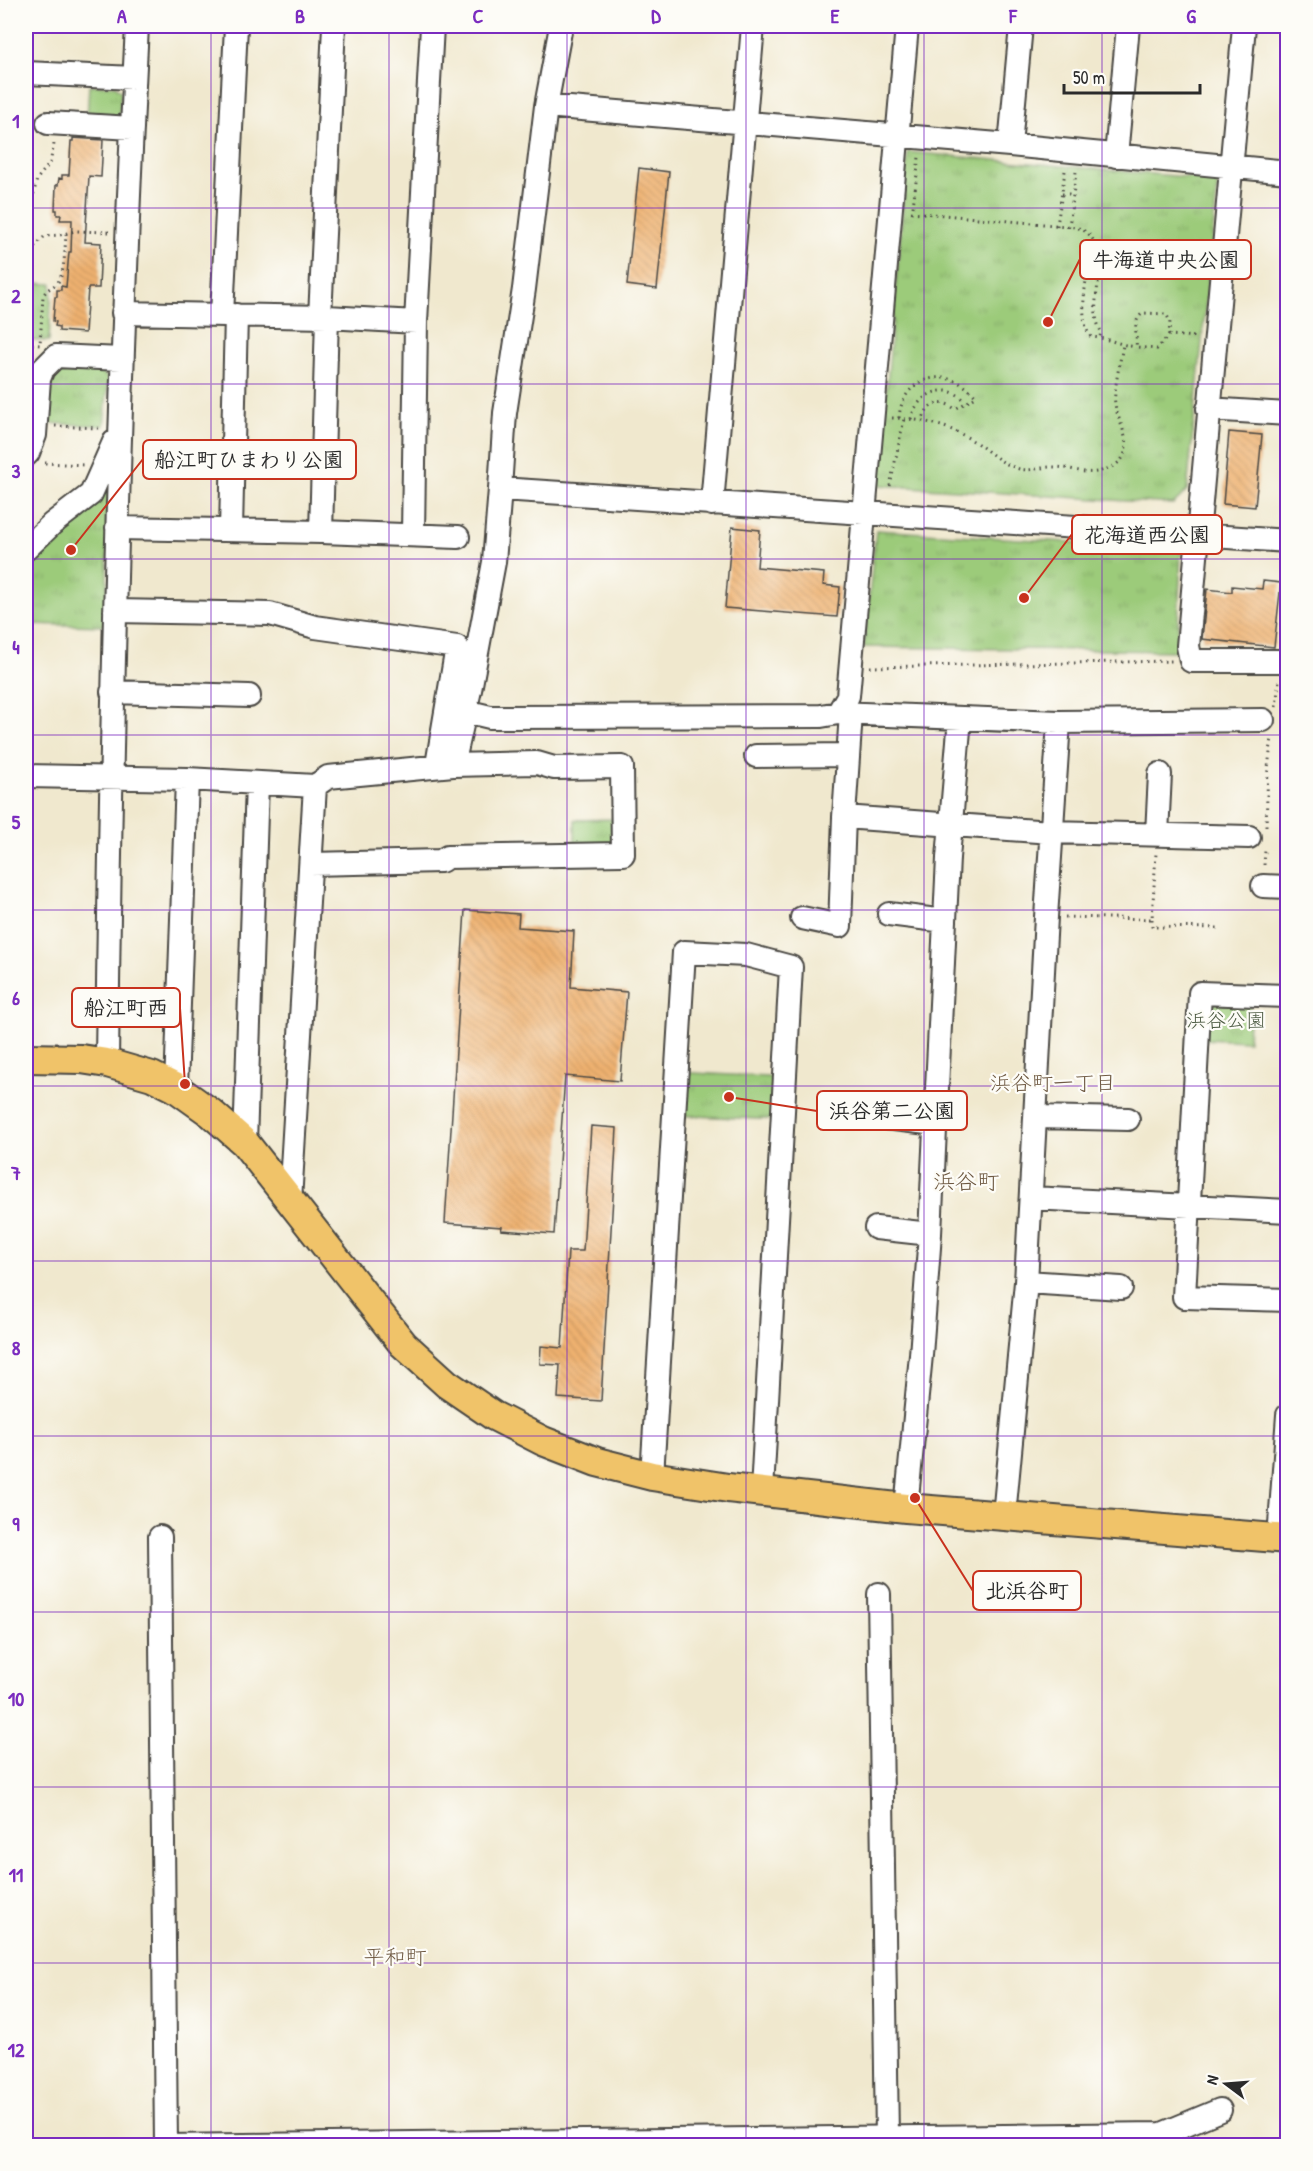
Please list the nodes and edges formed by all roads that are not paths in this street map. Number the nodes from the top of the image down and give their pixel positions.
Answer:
1 (137, 26) edge
2 (236, 26) edge
3 (334, 26) edge
4 (432, 26) edge
5 (561, 26) edge
6 (753, 26) edge
7 (907, 26) edge
8 (1020, 26) edge
9 (1128, 26) edge
10 (1244, 26) edge
11 (26, 73) edge
12 (134, 78) junction
13 (546, 106) junction
14 (48, 123) road end
15 (744, 124) junction
16 (132, 128) junction
17 (896, 136) junction
18 (1010, 145) junction
19 (1116, 156) junction
20 (1231, 167) junction
21 (1287, 172) edge
22 (123, 313) junction
23 (229, 315) junction
24 (324, 317) junction
25 (416, 322) junction
26 (121, 358) junction
27 (1208, 409) junction
28 (1287, 414) edge
29 (119, 429) junction
30 (27, 454) edge
31 (500, 489) junction
32 (712, 504) junction
33 (863, 514) junction
34 (26, 524) edge
35 (52, 524) junction
36 (117, 528) junction
37 (231, 530) junction
38 (321, 532) junction
39 (1196, 535) junction
40 (412, 536) junction
41 (458, 537) dead end
42 (1287, 541) edge
43 (26, 549) edge
44 (115, 611) junction
45 (1284, 661) edge
46 (112, 692) junction
47 (249, 696) dead end
48 (465, 711) junction
49 (845, 713) junction
50 (960, 718) junction
51 (1271, 720) road end
52 (1059, 722) junction
53 (848, 755) junction
54 (756, 756) dead end
55 (445, 765) junction
56 (1160, 774) dead end
57 (26, 776) edge
58 (111, 778) junction
59 (187, 779) junction
60 (257, 783) junction
61 (315, 786) junction
62 (844, 817) junction
63 (951, 825) junction
64 (1051, 832) junction
65 (1157, 834) junction
66 (1260, 840) road end
67 (310, 864) junction
68 (1263, 886) road end
69 (1287, 887) edge
70 (889, 914) dead end
71 (802, 918) dead end
72 (945, 921) junction
73 (1287, 996) edge
74 (26, 1058) edge
75 (107, 1063) junction
76 (176, 1088) junction
77 (868, 1116) dead end
78 (1036, 1117) junction
79 (1128, 1119) dead end
80 (936, 1124) junction
81 (244, 1143) junction
82 (1030, 1198) junction
83 (290, 1201) junction
84 (1189, 1207) junction
85 (1287, 1211) edge
86 (876, 1228) dead end
87 (930, 1234) junction
88 (1026, 1282) junction
89 (1121, 1288) dead end
90 (1287, 1300) edge
91 (1287, 1415) edge
92 (652, 1476) junction
93 (762, 1491) junction
94 (906, 1508) junction
95 (1004, 1516) junction
96 (160, 1537) dead end
97 (1283, 1538) edge
98 (879, 1594) dead end
99 (1220, 2110) dead end
100 (886, 2137) junction
101 (1162, 2140) edge
102 (579, 2143) edge
103 (500, 2144) edge
104 (166, 2145) edge

1 - 12 street
2 - 23 street
3 - 24 street
4 - 25 street
5 - 13 street
6 - 15 street
7 - 17 street
8 - 18 street
9 - 19 street
10 - 20 street
11 - 12 street
12 - 16 street
13 - 15 street
13 - 31 street
14 - 16 street
15 - 17 street
15 - 32 street
16 - 22 street
17 - 18 street
17 - 33 street
18 - 19 street
19 - 20 street
20 - 21 street
20 - 27 street
22 - 23 street
22 - 26 street
23 - 24 street
23 - 37 street
24 - 25 street
24 - 38 street
25 - 40 street
26 - 29 street
26 - 30 street
27 - 28 street
27 - 39 street
29 - 35 street
29 - 36 street
31 - 32 street
31 - 48 street
32 - 33 street
33 - 39 street
33 - 49 street
34 - 35 street
35 - 43 street
36 - 37 street
36 - 44 street
37 - 38 street
38 - 40 street
39 - 42 street
39 - 45 street
40 - 41 street
44 - 46 street
44 - 55 street
46 - 47 street
46 - 58 street
48 - 49 street
48 - 55 street
49 - 50 street
49 - 53 street
50 - 52 street
50 - 63 street
51 - 52 street
52 - 64 street
53 - 54 street
53 - 62 street
55 - 61 street
55 - 67 street
56 - 65 street
57 - 58 street
58 - 59 street
58 - 75 street
59 - 60 street
59 - 76 street
60 - 61 street
60 - 81 street
61 - 67 street
62 - 63 street
62 - 71 street
63 - 64 street
63 - 72 street
64 - 65 street
64 - 78 street
65 - 66 street
67 - 83 street
68 - 69 street
70 - 72 street
72 - 80 street
73 - 84 street
74 - 75 main road
75 - 76 main road
76 - 81 main road
77 - 80 street
78 - 79 street
78 - 82 street
80 - 87 street
81 - 83 main road
82 - 84 street
82 - 88 street
83 - 92 main road
84 - 85 street
84 - 90 street
86 - 87 street
87 - 94 street
88 - 89 street
88 - 95 street
91 - 97 street
92 - 93 main road
92 - 93 street
93 - 94 main road
94 - 95 main road
95 - 97 main road
96 - 104 street
98 - 100 street
99 - 101 street
100 - 101 street
100 - 102 street
102 - 103 street
103 - 104 street

